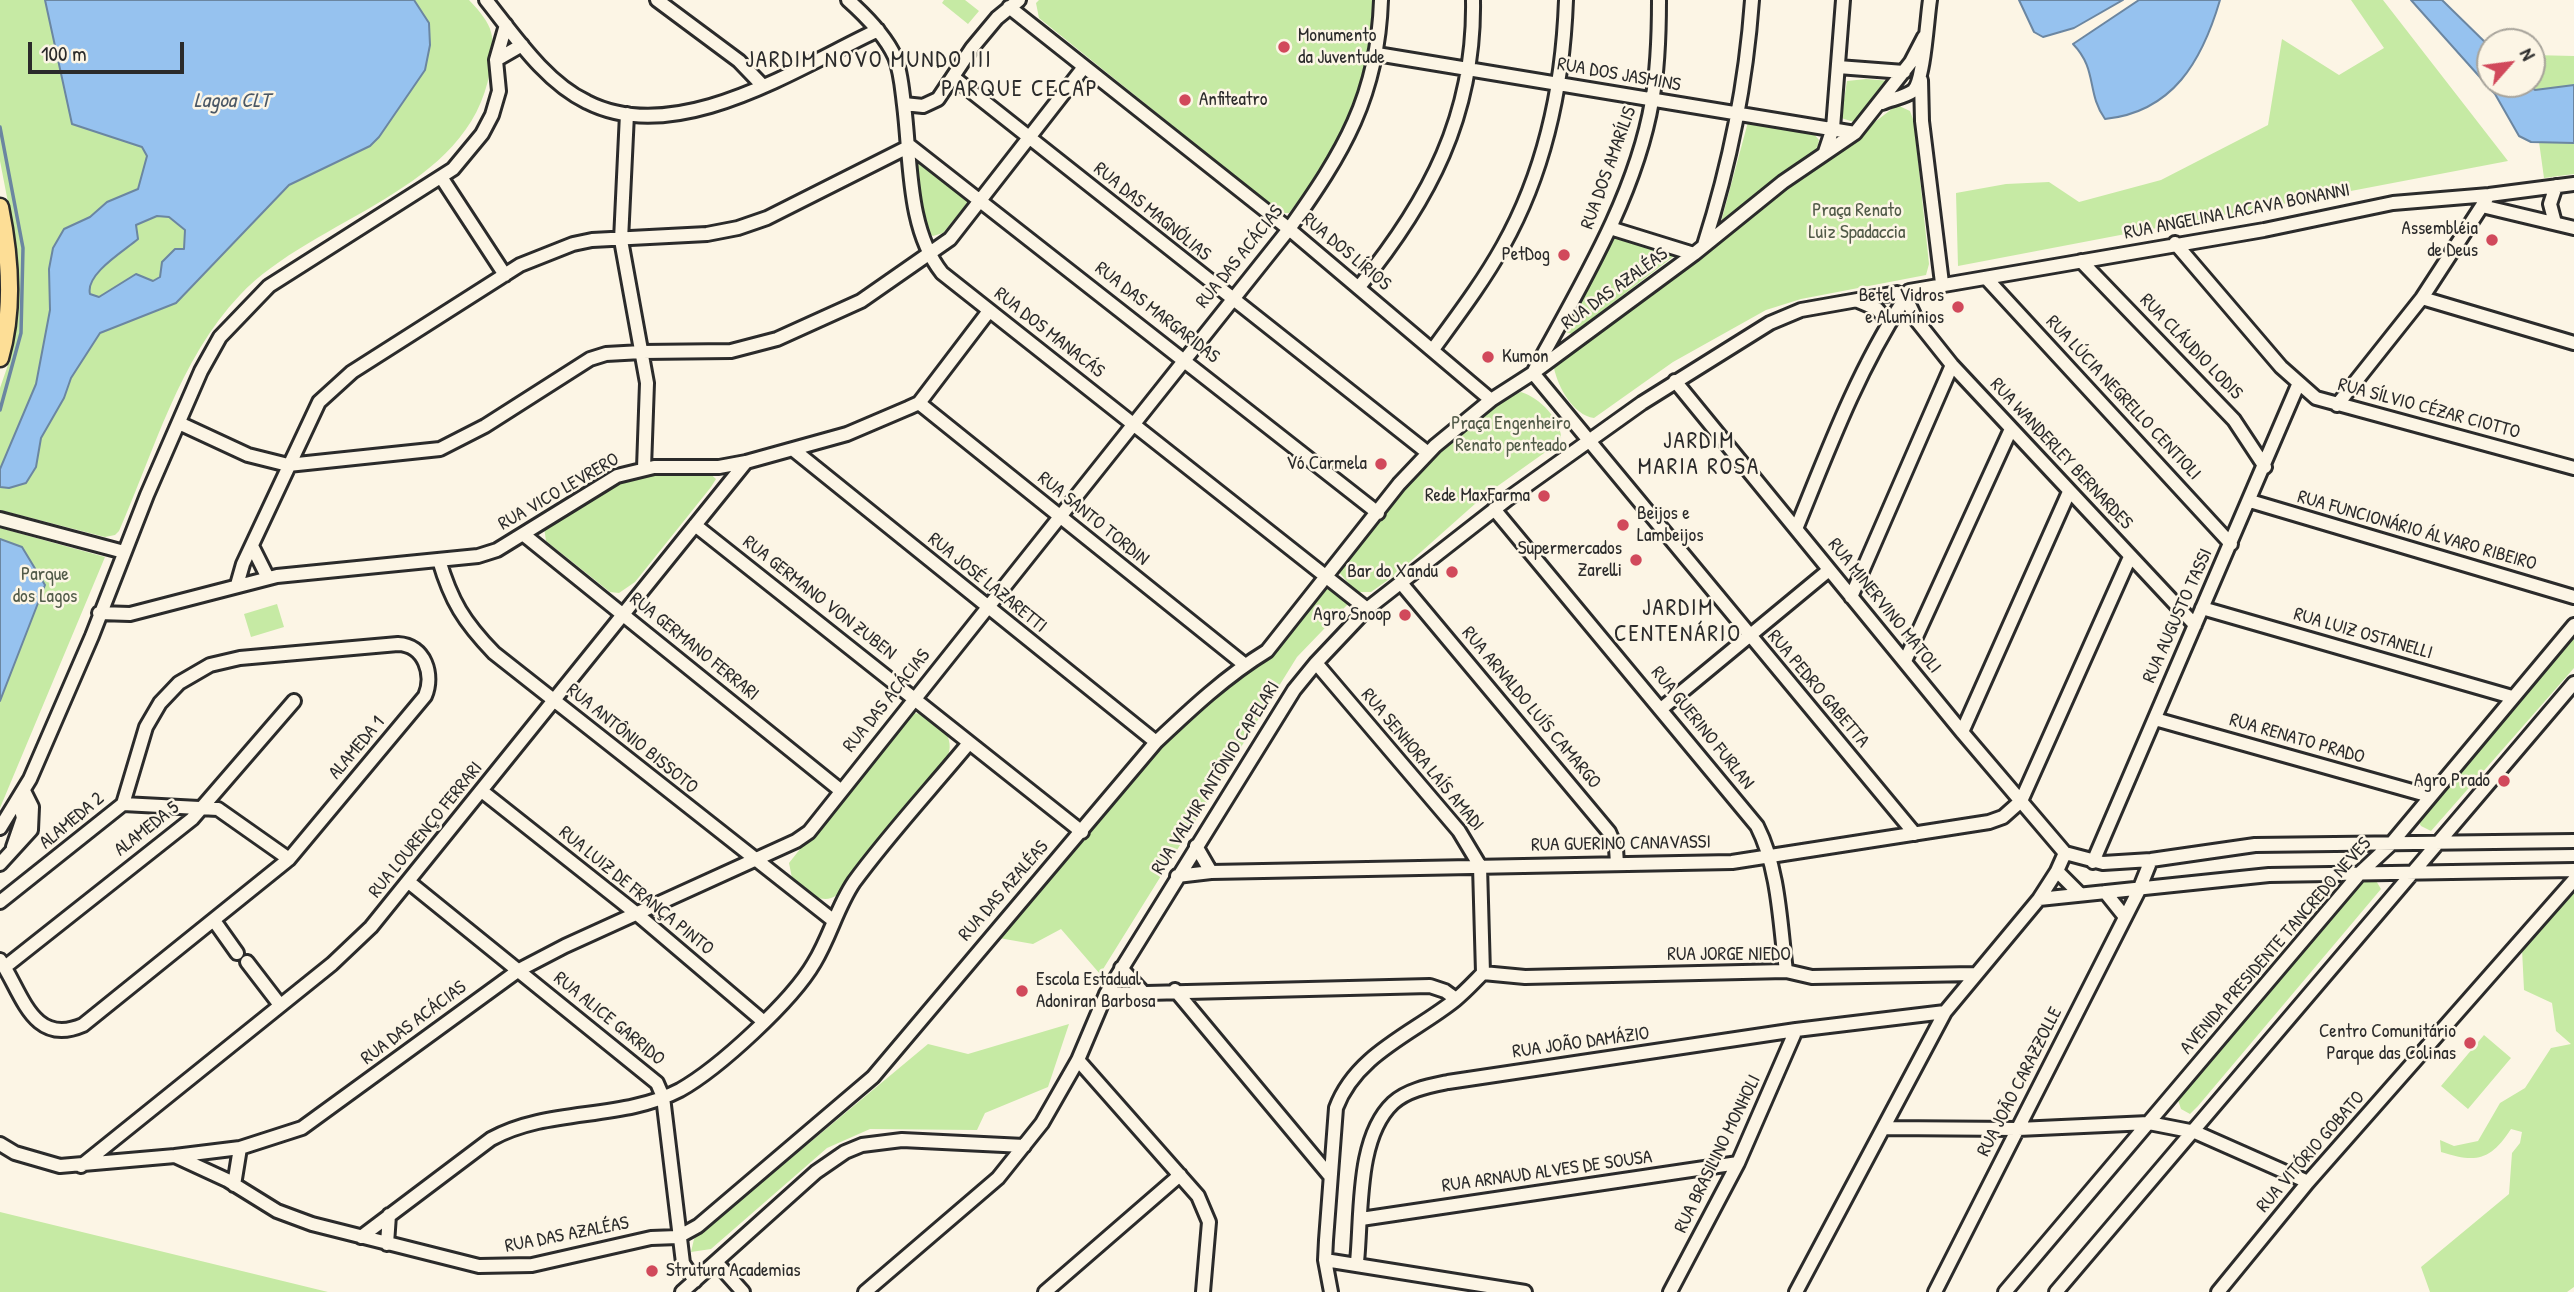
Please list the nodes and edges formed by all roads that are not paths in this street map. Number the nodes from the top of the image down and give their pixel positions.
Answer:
1 (657, 0) edge
2 (848, 0) edge
3 (1381, 0) edge
4 (1473, 0) edge
5 (1566, 0) edge
6 (1659, 0) edge
7 (1752, 0) edge
8 (1843, 0) edge
9 (1930, 0) edge
10 (492, 3) edge
11 (1014, 3) edge
12 (506, 25) junction
13 (878, 30) junction
14 (1924, 37) junction
15 (522, 44) junction
16 (1377, 54) junction
17 (496, 60) junction
18 (1084, 66) junction
19 (1838, 66) junction
20 (1468, 67) junction
21 (1908, 67) junction
22 (953, 77) junction
23 (1559, 84) junction
24 (762, 85) junction
25 (1917, 85) junction
26 (1652, 101) junction
27 (1882, 103) junction
28 (904, 104) junction
29 (1740, 113) junction
30 (627, 114) junction
31 (1833, 128) junction
32 (1855, 133) junction
33 (1031, 139) junction
34 (910, 146) junction
35 (1825, 152) junction
36 (441, 177) junction
37 (2574, 184) edge
38 (2556, 186) junction
39 (982, 201) junction
40 (2485, 201) junction
41 (0, 207) edge
42 (2555, 223) junction
43 (1610, 228) junction
44 (2574, 228) edge
45 (1289, 229) junction
46 (621, 240) junction
47 (2175, 243) junction
48 (1699, 250) junction
49 (929, 257) junction
50 (2081, 261) junction
51 (505, 275) junction
52 (1986, 278) junction
53 (1942, 283) junction
54 (1359, 288) junction
55 (1904, 297) junction
56 (2422, 298) junction
57 (1231, 299) junction
58 (1857, 301) junction
59 (989, 311) junction
60 (1889, 323) junction
61 (2574, 343) edge
62 (1434, 348) junction
63 (642, 352) junction
64 (0, 358) edge
65 (1184, 359) junction
66 (1952, 365) junction
67 (1532, 373) junction
68 (1675, 381) junction
69 (2298, 385) junction
70 (1491, 400) junction
71 (919, 403) junction
72 (2337, 405) junction
73 (1132, 422) junction
74 (179, 423) junction
75 (2011, 429) junction
76 (1588, 439) junction
77 (795, 451) junction
78 (1428, 453) junction
79 (746, 463) junction
80 (288, 465) junction
81 (2265, 467) junction
82 (643, 468) junction
83 (2574, 468) edge
84 (2069, 492) junction
85 (2250, 501) junction
86 (1494, 509) junction
87 (1378, 513) junction
88 (1059, 517) junction
89 (0, 519) edge
90 (695, 525) junction
91 (1796, 529) junction
92 (523, 534) junction
93 (2231, 544) junction
94 (252, 546) junction
95 (124, 552) junction
96 (2130, 557) junction
97 (439, 560) junction
98 (1829, 570) junction
99 (1325, 574) junction
100 (268, 578) junction
101 (1401, 583) junction
102 (237, 585) junction
103 (1851, 597) junction
104 (2574, 597) edge
105 (986, 608) junction
106 (2202, 608) junction
107 (1367, 610) junction
108 (99, 613) junction
109 (624, 615) junction
110 (2195, 625) junction
111 (2574, 625) edge
112 (1749, 636) junction
113 (1905, 661) junction
114 (1316, 663) junction
115 (1245, 664) junction
116 (2574, 683) edge
117 (2512, 697) junction
118 (914, 698) junction
119 (294, 701) dead end
120 (554, 701) junction
121 (1661, 709) junction
122 (2155, 719) junction
123 (1962, 732) junction
124 (1156, 742) junction
125 (969, 743) junction
126 (840, 790) junction
127 (483, 792) junction
128 (2430, 796) junction
129 (21, 797) junction
130 (2021, 801) junction
131 (123, 804) junction
132 (204, 806) junction
133 (0, 828) edge
134 (1082, 832) junction
135 (1914, 834) junction
136 (2574, 841) edge
137 (2440, 843) junction
138 (2390, 845) junction
139 (1196, 846) junction
140 (2065, 853) junction
141 (1769, 856) junction
142 (289, 859) junction
143 (755, 860) junction
144 (2151, 860) junction
145 (2093, 862) junction
146 (0, 864) edge
147 (1617, 864) junction
148 (1480, 866) junction
149 (2574, 870) edge
150 (2057, 871) junction
151 (1212, 872) junction
152 (2361, 872) junction
153 (2415, 873) junction
154 (1177, 876) junction
155 (2574, 880) edge
156 (410, 883) junction
157 (2139, 890) junction
158 (2105, 892) junction
159 (2079, 893) junction
160 (2039, 899) junction
161 (0, 902) edge
162 (637, 915) junction
163 (2124, 917) junction
164 (834, 921) junction
165 (215, 922) junction
166 (237, 953) dead end
167 (247, 962) dead end
168 (2, 963) edge
169 (1121, 968) junction
170 (519, 970) junction
171 (1786, 971) junction
172 (1483, 973) junction
173 (1974, 974) junction
174 (1175, 990) junction
175 (1142, 992) junction
176 (1106, 994) junction
177 (1456, 999) junction
178 (280, 1005) junction
179 (1945, 1012) junction
180 (764, 1022) junction
181 (1796, 1030) junction
182 (1078, 1060) junction
183 (663, 1097) junction
184 (2149, 1124) junction
185 (1885, 1128) junction
186 (2018, 1129) junction
187 (2195, 1132) junction
188 (0, 1144) edge
189 (1024, 1146) junction
190 (240, 1148) junction
191 (175, 1156) junction
192 (1738, 1163) junction
193 (80, 1166) junction
194 (1180, 1175) junction
195 (1330, 1176) junction
196 (2308, 1182) junction
197 (234, 1185) junction
198 (389, 1215) junction
199 (1361, 1219) junction
200 (361, 1237) junction
201 (678, 1237) junction
202 (387, 1244) junction
203 (1325, 1260) junction
204 (1357, 1262) junction
205 (717, 1263) junction
206 (695, 1281) junction
207 (682, 1292) edge
208 (743, 1292) edge
209 (866, 1292) edge
210 (1045, 1292) edge
211 (1203, 1292) edge
212 (1331, 1292) edge
213 (1524, 1292) edge
214 (1670, 1292) edge
215 (1796, 1292) edge
216 (1935, 1292) edge
217 (2005, 1292) edge
218 (2056, 1292) edge
219 (2218, 1292) edge

1 - 24 street
2 - 13 street, RUA DOS MANACÁS
3 - 16 street, RUA DAS ACÁCIAS
4 - 20 street
5 - 23 street
6 - 26 street, RUA DOS AMARÍLIS
7 - 29 street
8 - 19 street
9 - 14 street, RUA DAS AZALÉAS
10 - 12 street
11 - 18 street, RUA DOS LÍRIOS
11 - 22 street
12 - 15 street
12 - 17 street
13 - 24 street
13 - 28 street, RUA DOS MANACÁS
14 - 21 street, RUA DAS AZALÉAS
14 - 25 street, RUA DAS AZALÉAS
15 - 17 street
15 - 30 street
16 - 20 street, RUA DOS JASMINS
16 - 45 street, RUA DAS ACÁCIAS
17 - 36 street
18 - 33 street
18 - 45 street, RUA DOS LÍRIOS
19 - 21 street
19 - 31 street
20 - 23 street, RUA DOS JASMINS
20 - 54 street
21 - 25 street
21 - 27 street, RUA DAS AZALÉAS
22 - 28 street
22 - 33 street, RUA DAS MAGNÓLIAS
23 - 26 street, RUA DOS JASMINS
23 - 62 street
24 - 30 street
25 - 27 street, RUA DAS AZALÉAS
25 - 53 street
26 - 29 street, RUA DOS JASMINS
26 - 43 street, RUA DOS AMARÍLIS
27 - 32 street, RUA DAS AZALÉAS
28 - 34 street, RUA DOS MANACÁS
29 - 31 street, RUA DOS JASMINS
29 - 48 street
30 - 46 street
31 - 32 street, RUA DOS JASMINS
31 - 35 street
32 - 35 street, RUA DAS AZALÉAS
33 - 39 street
33 - 57 street, RUA DAS MAGNÓLIAS
34 - 39 street, RUA DAS MARGARIDAS
34 - 46 street
34 - 49 street, RUA DOS MANACÁS
35 - 48 street, RUA DAS AZALÉAS
36 - 51 street
36 - 74 street
37 - 38 street, RUA ANGELINA LACAVA BONANNI
38 - 40 street, RUA ANGELINA LACAVA BONANNI
38 - 42 street
39 - 49 street
39 - 65 street, RUA DAS MARGARIDAS
40 - 42 street
40 - 47 street, RUA ANGELINA LACAVA BONANNI
40 - 56 street
41 - 64 main road
42 - 44 street
43 - 48 street
43 - 67 street, RUA DOS AMARÍLIS
45 - 54 street, RUA DOS LÍRIOS
45 - 57 street, RUA DAS ACÁCIAS
46 - 51 street
46 - 63 street
47 - 50 street, RUA ANGELINA LACAVA BONANNI
47 - 69 street, RUA SÍLVIO CÉZAR CIOTTO
48 - 67 street, RUA DAS AZALÉAS
49 - 59 street, RUA DOS MANACÁS
49 - 63 street
50 - 52 street, RUA ANGELINA LACAVA BONANNI
50 - 81 street, RUA CLÁUDIO LODIS
51 - 80 street
52 - 53 street, RUA ANGELINA LACAVA BONANNI
52 - 93 street, RUA LÚCIA NEGRELLO CENTIOLI
53 - 55 street, RUA ANGELINA LACAVA BONANNI
54 - 62 street, RUA DOS LÍRIOS
55 - 58 street, RUA VALMIR ANTÔNIO CAPELARI
55 - 60 street
55 - 66 street, RUA WANDERLEY BERNARDES
56 - 61 street
56 - 72 street
57 - 65 street, RUA DAS ACÁCIAS
57 - 78 street, RUA DAS MAGNÓLIAS
58 - 60 street
58 - 68 street, RUA VALMIR ANTÔNIO CAPELARI
59 - 71 street, RUA VICO LEVRERO
59 - 73 street, RUA DOS MANACÁS
60 - 91 street
62 - 70 street, RUA DOS LÍRIOS
63 - 80 street
63 - 82 street
65 - 73 street, RUA DAS ACÁCIAS
65 - 87 street, RUA DAS MARGARIDAS
66 - 75 street, RUA WANDERLEY BERNARDES
66 - 103 street
67 - 70 street, RUA DAS AZALÉAS
67 - 76 street, RUA PEDRO GABETTA
68 - 76 street, RUA VALMIR ANTÔNIO CAPELARI
68 - 91 street, RUA MINERVINO MATOLI
69 - 72 street, RUA SÍLVIO CÉZAR CIOTTO
69 - 81 street, RUA AUGUSTO TASSI
70 - 78 street, RUA DAS AZALÉAS
71 - 77 street, RUA VICO LEVRERO
71 - 88 street, RUA SANTO TORDIN
72 - 83 street, RUA SÍLVIO CÉZAR CIOTTO
73 - 88 street, RUA DAS ACÁCIAS
73 - 99 street, RUA DOS MANACÁS
74 - 80 street
74 - 95 street
75 - 84 street, RUA WANDERLEY BERNARDES
75 - 113 street
76 - 86 street, RUA VALMIR ANTÔNIO CAPELARI
76 - 112 street, RUA PEDRO GABETTA
77 - 79 street, RUA VICO LEVRERO
77 - 105 street, RUA JOSÉ LAZARETTI
78 - 87 street, RUA DAS AZALÉAS
79 - 82 street, RUA VICO LEVRERO
79 - 90 street, RUA LOURENÇO FERRARI
80 - 94 street
81 - 85 street, RUA AUGUSTO TASSI
82 - 92 street, RUA VICO LEVRERO
84 - 96 street, RUA WANDERLEY BERNARDES
84 - 123 street
85 - 93 street, RUA AUGUSTO TASSI
85 - 104 street, RUA FUNCIONÁRIO ÁLVARO RIBEIRO
86 - 101 street, RUA VALMIR ANTÔNIO CAPELARI
86 - 121 street, RUA GUERINO FURLAN
87 - 99 street, RUA DAS AZALÉAS
88 - 105 street, RUA DAS ACÁCIAS
88 - 115 street, RUA SANTO TORDIN
89 - 95 street
90 - 109 street, RUA LOURENÇO FERRARI
90 - 118 street, RUA GERMANO VON ZUBEN
91 - 98 street, RUA MINERVINO MATOLI
92 - 97 street, RUA VICO LEVRERO
92 - 109 street, RUA GERMANO FERRARI
93 - 106 street, RUA AUGUSTO TASSI
94 - 100 street
94 - 102 street
95 - 108 street
96 - 110 street, RUA WANDERLEY BERNARDES
96 - 130 street
97 - 100 street, RUA VICO LEVRERO
97 - 120 street, RUA ANTÔNIO BISSOTO
98 - 103 street, RUA MINERVINO MATOLI
98 - 112 street
99 - 107 street, RUA DOS MANACÁS
99 - 115 street, RUA DAS AZALÉAS
100 - 102 street, RUA VICO LEVRERO
101 - 107 street, RUA VALMIR ANTÔNIO CAPELARI
101 - 147 street, RUA ARNALDO LUÍS CAMARGO
102 - 108 street, RUA VICO LEVRERO
103 - 113 street, RUA MINERVINO MATOLI
105 - 118 street, RUA DAS ACÁCIAS
105 - 124 street, RUA JOSÉ LAZARETTI
106 - 110 street, RUA AUGUSTO TASSI
106 - 117 street, RUA LUIZ OSTANELLI
107 - 114 street, RUA VALMIR ANTÔNIO CAPELARI
108 - 129 street
109 - 120 street, RUA LOURENÇO FERRARI
109 - 126 street, RUA GERMANO FERRARI
110 - 122 street, RUA AUGUSTO TASSI
111 - 117 street, AVENIDA PRESIDENTE TANCREDO NEVES
112 - 121 street
112 - 135 street, RUA PEDRO GABETTA
113 - 123 street, RUA MINERVINO MATOLI
114 - 139 street, RUA VALMIR ANTÔNIO CAPELARI
114 - 148 street, RUA SENHORA LAÍS AMADI
115 - 124 street, RUA DAS AZALÉAS
116 - 137 street
117 - 128 street, AVENIDA PRESIDENTE TANCREDO NEVES
118 - 125 street, RUA GERMANO VON ZUBEN
118 - 126 street, RUA DAS ACÁCIAS
119 - 132 street, ALAMEDA 5
120 - 127 street, RUA LOURENÇO FERRARI
120 - 143 street, RUA ANTÔNIO BISSOTO
121 - 141 street, RUA GUERINO FURLAN
122 - 128 street, RUA RENATO PRADO
122 - 145 street, RUA AUGUSTO TASSI
123 - 130 street, RUA MINERVINO MATOLI
124 - 134 street, RUA DAS AZALÉAS
125 - 134 street, RUA GERMANO VON ZUBEN
125 - 164 street
126 - 143 street, RUA DAS ACÁCIAS
127 - 156 street, RUA LOURENÇO FERRARI
127 - 162 street, RUA LUIZ DE FRANÇA PINTO
128 - 138 street, AVENIDA PRESIDENTE TANCREDO NEVES
129 - 133 street
129 - 146 street
130 - 135 street, RUA GUERINO CANAVASSI
130 - 140 street, RUA MINERVINO MATOLI
131 - 132 street, ALAMEDA 2
131 - 142 street, ALAMEDA 1
131 - 161 street, ALAMEDA 2
132 - 142 street, ALAMEDA 2
132 - 168 street, ALAMEDA 5
134 - 201 street, RUA DAS AZALÉAS
135 - 141 street, RUA GUERINO CANAVASSI
136 - 137 street
137 - 138 street
137 - 153 street
138 - 144 street
138 - 152 street, AVENIDA PRESIDENTE TANCREDO NEVES
139 - 151 street
139 - 154 street, RUA VALMIR ANTÔNIO CAPELARI
140 - 145 street
140 - 150 street
141 - 147 street, RUA GUERINO CANAVASSI
141 - 171 street, RUA GUERINO FURLAN
142 - 165 street, ALAMEDA 1
143 - 162 street, RUA DAS ACÁCIAS
143 - 164 street, RUA ANTÔNIO BISSOTO
144 - 145 street
144 - 157 street, RUA JOÃO CARAZZOLLE
147 - 148 street, RUA GUERINO CANAVASSI
148 - 151 street, RUA GUERINO CANAVASSI
148 - 172 street, RUA SENHORA LAÍS AMADI
149 - 153 street
150 - 159 street
150 - 160 street
151 - 154 street, RUA GUERINO CANAVASSI
152 - 153 street
152 - 157 street
152 - 184 street, AVENIDA PRESIDENTE TANCREDO NEVES
153 - 187 street
154 - 169 street, RUA VALMIR ANTÔNIO CAPELARI
155 - 196 street, RUA VITÓRIO GOBATO
156 - 170 street, RUA ALICE GARRIDO
156 - 178 street, RUA LOURENÇO FERRARI
157 - 158 street
157 - 163 street, RUA JOÃO CARAZZOLLE
158 - 159 street
158 - 163 street
159 - 160 street
160 - 173 street
162 - 170 street, RUA DAS ACÁCIAS
162 - 180 street, RUA LUIZ DE FRANÇA PINTO
163 - 186 street, RUA JOÃO CARAZZOLLE
164 - 180 street
165 - 166 street
165 - 168 street, ALAMEDA 1
167 - 178 street
169 - 175 street
169 - 176 street, RUA VALMIR ANTÔNIO CAPELARI
170 - 183 street, RUA ALICE GARRIDO
170 - 190 street, RUA DAS ACÁCIAS
171 - 172 street, RUA JORGE NIEDO
171 - 173 street, RUA JORGE NIEDO
172 - 177 street
173 - 179 street
174 - 175 street
174 - 177 street
174 - 195 street
175 - 176 street
176 - 182 street, RUA VALMIR ANTÔNIO CAPELARI
177 - 195 street
178 - 193 street, RUA LOURENÇO FERRARI
179 - 181 street, RUA JOÃO DAMÁZIO
179 - 185 street
180 - 183 street
181 - 192 street, RUA BRASILINO MONHOLI
181 - 199 street, RUA JOÃO DAMÁZIO
182 - 189 street, RUA VALMIR ANTÔNIO CAPELARI
182 - 194 street
183 - 198 street
183 - 201 street, RUA ALICE GARRIDO
184 - 186 street
184 - 187 street
184 - 217 street, AVENIDA PRESIDENTE TANCREDO NEVES
185 - 186 street
185 - 215 street
186 - 216 street, RUA JOÃO CARAZZOLLE
187 - 196 street
187 - 218 street
188 - 193 street
189 - 205 street
189 - 209 street, RUA VALMIR ANTÔNIO CAPELARI
190 - 191 street, RUA DAS ACÁCIAS
190 - 197 street
191 - 193 street
191 - 197 street, RUA DAS AZALÉAS
192 - 199 street, RUA ARNAUD ALVES DE SOUSA
192 - 214 street, RUA BRASILINO MONHOLI
194 - 210 street
194 - 211 street
195 - 203 street
196 - 219 street, RUA VITÓRIO GOBATO
197 - 200 street, RUA DAS AZALÉAS
198 - 200 street
198 - 202 street
199 - 204 street, RUA JOÃO DAMÁZIO
200 - 202 street, RUA DAS AZALÉAS
201 - 202 street, RUA DAS AZALÉAS
201 - 206 street, RUA ALICE GARRIDO
203 - 204 street
203 - 212 street
204 - 213 street
205 - 206 street
205 - 208 street
206 - 207 street

